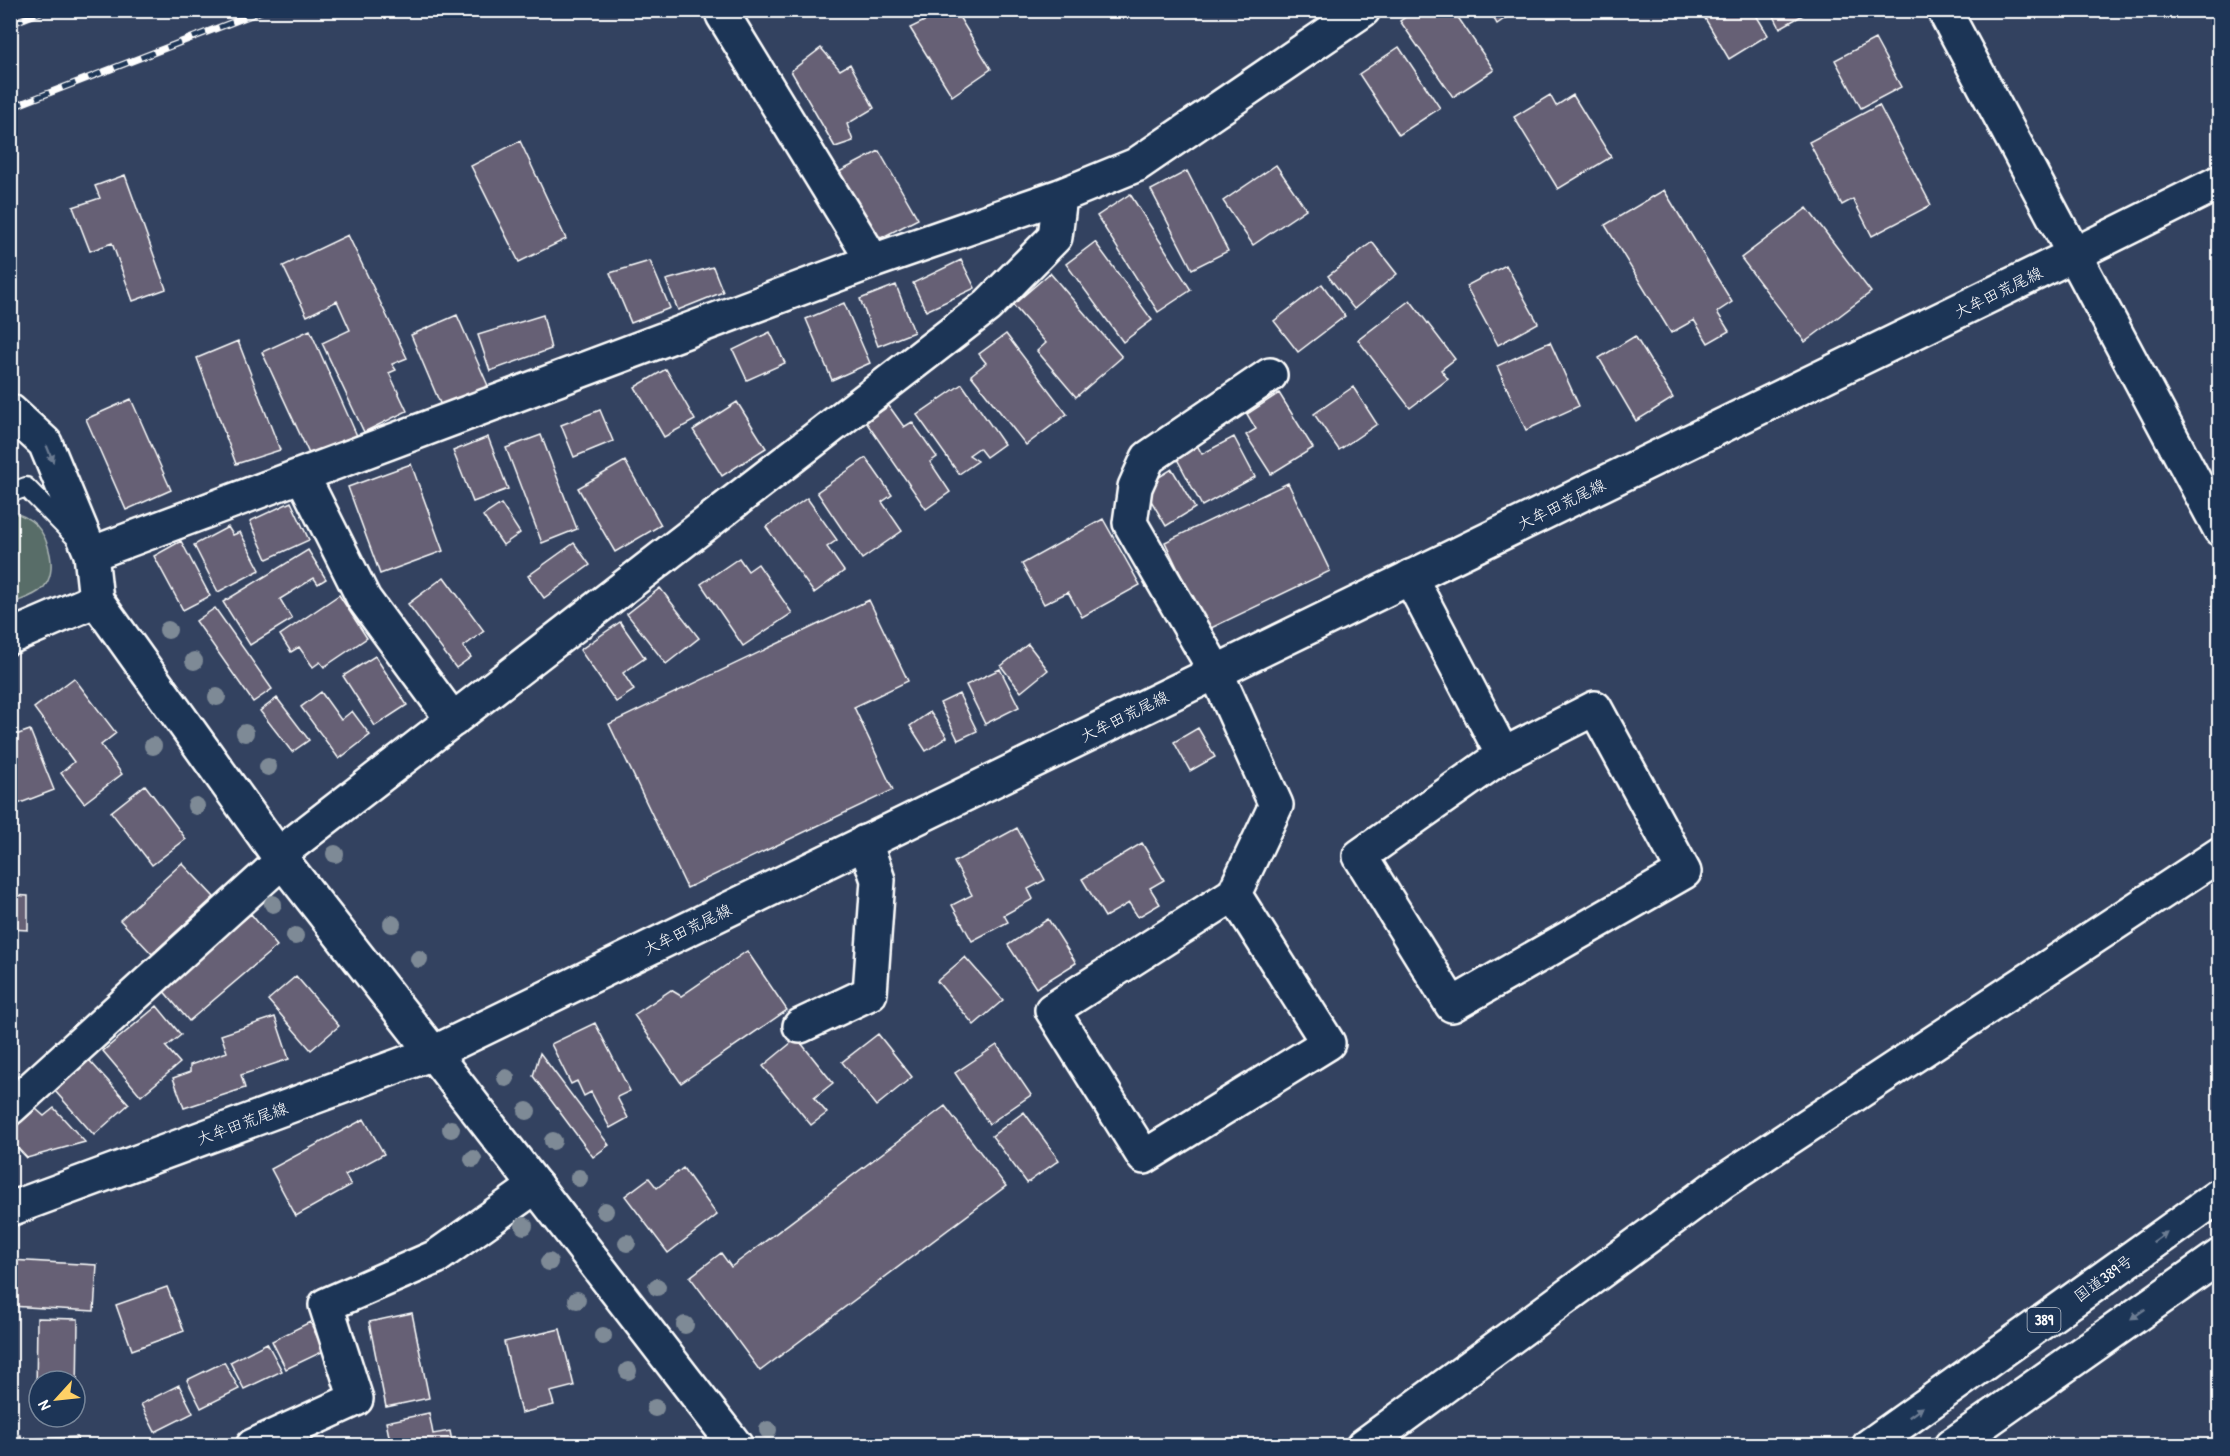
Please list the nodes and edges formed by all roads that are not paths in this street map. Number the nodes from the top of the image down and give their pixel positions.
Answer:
1 (730, 10) edge
2 (1363, 10) edge
3 (1944, 10) edge
4 (2220, 182) edge
5 (1060, 196) junction
6 (2073, 255) junction
7 (873, 261) junction
8 (1270, 375) dead end
9 (10, 411) edge
10 (302, 475) junction
11 (10, 493) edge
12 (2220, 529) edge
13 (91, 554) junction
14 (1410, 577) junction
15 (96, 600) junction
16 (10, 638) edge
17 (1216, 672) junction
18 (453, 720) junction
19 (1503, 755) junction
20 (865, 842) junction
21 (2220, 854) edge
22 (281, 858) junction
23 (1234, 894) junction
24 (800, 1026) dead end
25 (433, 1053) junction
26 (10, 1108) edge
27 (536, 1186) junction
28 (2220, 1195) edge
29 (10, 1209) edge
30 (2220, 1256) edge
31 (253, 1446) edge
32 (736, 1446) edge
33 (1363, 1446) edge
34 (1869, 1446) edge
35 (1951, 1446) edge

1 - 7 main road
2 - 5 main road
3 - 6 main road
4 - 6 main road, 大牟田荒尾線
5 - 7 main road
5 - 18 main road
6 - 12 main road
6 - 14 main road, 大牟田荒尾線
7 - 10 main road
8 - 17 main road
9 -> 13 main road
10 - 13 main road
10 - 18 main road
11 - 13 lane
13 - 15 main road
14 - 17 main road, 大牟田荒尾線
14 - 19 main road
15 - 16 main road
15 - 22 main road
17 - 20 main road, 大牟田荒尾線
17 - 23 main road
18 - 22 main road
19 - 19 main road
20 - 24 main road
20 - 25 main road, 大牟田荒尾線
21 - 33 main road
22 - 25 main road
22 - 26 main road
23 - 23 main road
25 - 27 main road
25 - 29 main road, 大牟田荒尾線
27 - 31 main road
27 - 32 main road
34 -> 28 main road, 国道389号 / 389
30 -> 35 main road

